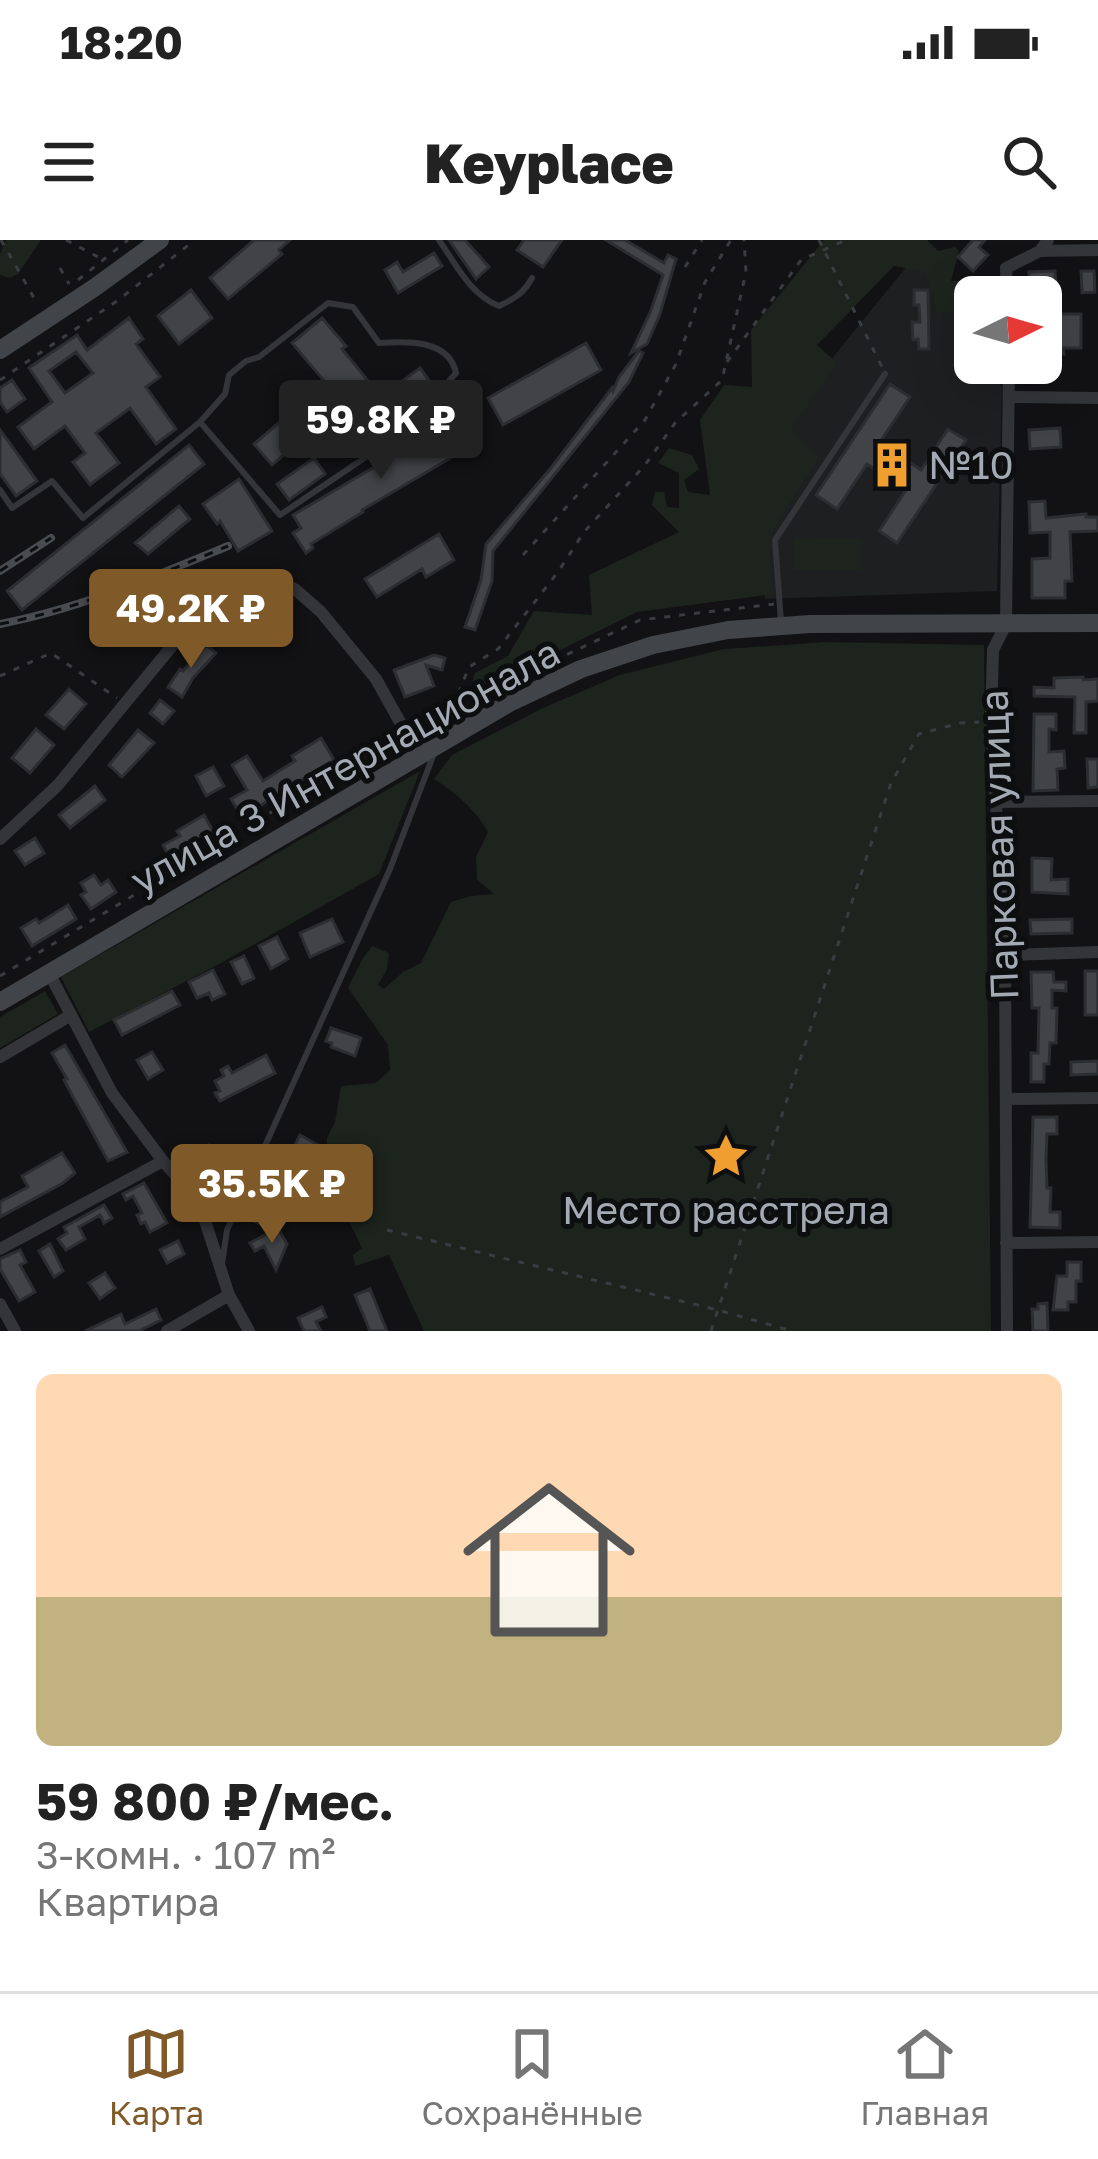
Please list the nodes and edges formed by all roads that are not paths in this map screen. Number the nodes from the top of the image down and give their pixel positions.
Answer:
1 (160, 240) edge
2 (439, 240) edge
3 (1044, 245) edge
4 (1098, 250) edge
5 (1006, 276) edge
6 (532, 278) dead end
7 (0, 350) edge
8 (885, 374) road end
9 (1010, 384) edge
10 (1010, 398) junction
11 (1098, 398) edge
12 (200, 422) junction
13 (0, 490) edge
14 (1098, 623) edge
15 (1006, 624) junction
16 (781, 626) junction
17 (437, 746) junction
18 (416, 758) junction
19 (1098, 801) edge
20 (997, 802) junction
21 (0, 839) edge
22 (1098, 952) edge
23 (1005, 955) junction
24 (49, 973) junction
25 (0, 1002) edge
26 (71, 1015) junction
27 (0, 1057) edge
28 (1098, 1098) edge
29 (1006, 1099) junction
30 (163, 1161) junction
31 (1098, 1242) edge
32 (1006, 1243) junction
33 (0, 1249) edge
34 (221, 1268) junction
35 (229, 1295) junction
36 (0, 1304) edge
37 (15, 1331) edge
38 (167, 1331) edge
39 (249, 1331) edge
40 (1007, 1331) edge

1 - 7 main road
2 - 6 lane
3 - 4 street
3 - 5 street
8 - 16 lane
9 - 10 street, Парковая улица
10 - 11 street
10 - 15 street, Парковая улица
12 - 12 lane
12 - 13 lane
14 - 15 main road, улица 3 Интернационала
15 - 16 main road, улица 3 Интернационала
15 - 20 street, Парковая улица
16 - 17 main road, улица 3 Интернационала
17 - 18 main road, улица 3 Интернационала
17 - 34 lane
18 - 21 street
18 - 24 main road, улица 3 Интернационала
19 - 20 street
20 - 23 street, Парковая улица
22 - 23 street
23 - 29 street, Парковая улица
24 - 25 main road, улица 3 Интернационала
24 - 26 street
26 - 27 street
26 - 30 street
28 - 29 street
29 - 32 street, Парковая улица
30 - 33 street
30 - 34 street
31 - 32 street
32 - 40 street, Парковая улица
34 - 35 street
35 - 38 street
35 - 39 street
36 - 37 street

